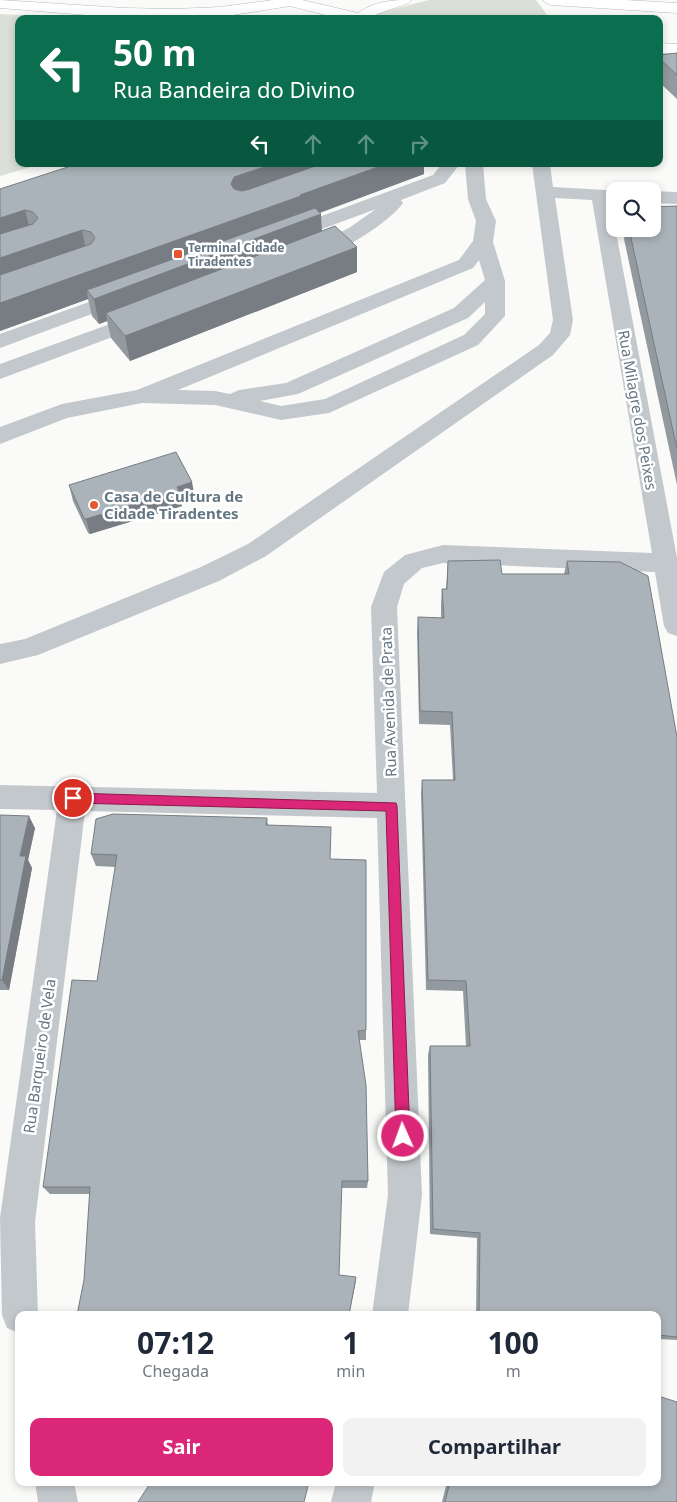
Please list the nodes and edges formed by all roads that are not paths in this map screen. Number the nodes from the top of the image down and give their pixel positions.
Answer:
1 (132, 0) edge
2 (404, 0) edge
3 (551, 0) edge
4 (0, 3) edge
5 (637, 5) junction
6 (293, 6) edge
7 (52, 7) junction
8 (677, 8) edge
9 (339, 15) edge
10 (366, 15) edge
11 (579, 15) edge
12 (661, 15) edge
13 (663, 17) edge
14 (673, 24) dead end
15 (663, 48) edge
16 (677, 50) edge
17 (663, 56) edge
18 (449, 167) edge
19 (474, 167) edge
20 (541, 167) edge
21 (408, 191) junction
22 (545, 192) junction
23 (606, 195) edge
24 (661, 197) edge
25 (677, 198) edge
26 (615, 237) edge
27 (274, 240) edge
28 (483, 242) junction
29 (294, 260) edge
30 (495, 281) junction
31 (146, 287) edge
32 (165, 309) edge
33 (0, 341) edge
34 (0, 372) edge
35 (142, 396) junction
36 (215, 398) junction
37 (0, 436) edge
38 (665, 563) junction
39 (677, 626) edge
40 (0, 654) edge
41 (0, 796) edge
42 (73, 798) junction
43 (391, 806) junction
44 (20, 1311) edge
45 (390, 1311) edge
46 (55, 1486) edge
47 (355, 1486) edge
48 (58, 1502) edge
49 (351, 1502) edge

1 - 7 main road
2 - 10 main road
3 - 5 main road
4 - 7 main road
5 - 8 main road
5 - 11 main road
5 - 12 main road
6 - 7 main road
6 - 9 main road
13 - 14 main road
15 - 16 main road
16 - 17 street
18 - 21 street
19 - 28 street
20 - 22 street
21 - 27 street
21 - 29 street
22 - 23 street, Rua Milagre dos Peixes
22 - 40 street
24 - 25 street
26 - 38 street, Rua Milagre dos Peixes
28 - 30 street
28 - 35 street
30 - 36 street
30 - 36 street
31 - 33 street
32 - 34 street
35 - 36 street
35 - 37 street
38 - 39 street, Rua Milagre dos Peixes
38 - 43 street, Rua Avenida de Prata
41 - 42 street
42 - 43 street
42 - 44 street, Rua Barqueiro de Vela
43 - 45 street, Rua Avenida de Prata
46 - 48 street
47 - 49 street

